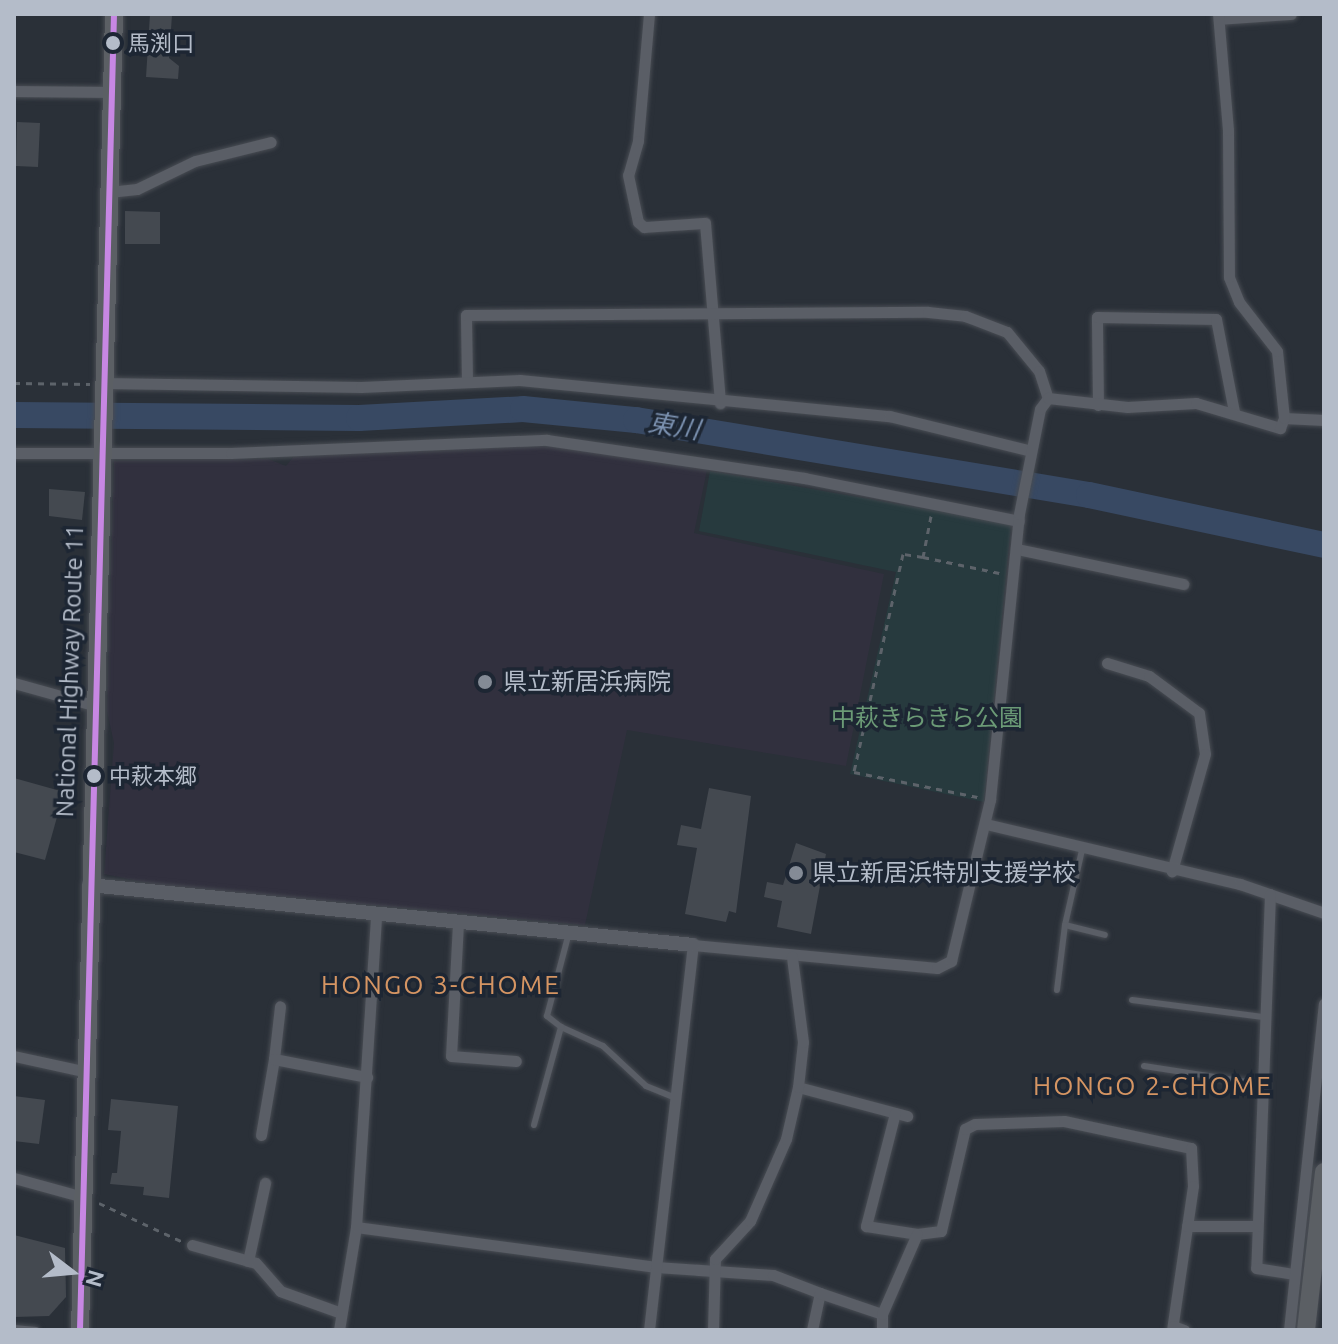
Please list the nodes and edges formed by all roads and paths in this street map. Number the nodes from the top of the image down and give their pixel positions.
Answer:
1 (114, 14) edge
2 (649, 14) edge
3 (1291, 14) edge
4 (1219, 17) edge
5 (14, 76) edge
6 (17, 90) edge
7 (111, 92) junction
8 (271, 142) dead end
9 (109, 192) junction
10 (712, 313) junction
11 (467, 382) junction
12 (14, 383) edge
13 (103, 388) junction
14 (1048, 398) junction
15 (720, 403) junction
16 (1098, 405) junction
17 (1234, 412) junction
18 (1284, 418) junction
19 (1324, 420) edge
20 (101, 446) junction
21 (14, 453) edge
22 (1030, 456) junction
23 (933, 504) junction
24 (1019, 518) junction
25 (1017, 549) junction
26 (923, 557) junction
27 (1005, 584) dead end
28 (1183, 584) dead end
29 (1107, 663) dead end
30 (14, 683) edge
31 (93, 705) junction
32 (983, 783) dead end
33 (985, 799) junction
34 (986, 824) junction
35 (1082, 850) junction
36 (1172, 871) junction
37 (89, 885) junction
38 (1270, 894) junction
39 (1324, 913) edge
40 (376, 915) junction
41 (458, 923) junction
42 (1065, 925) junction
43 (569, 933) junction
44 (1105, 935) dead end
45 (693, 945) junction
46 (792, 957) junction
47 (1057, 990) dead end
48 (1132, 1000) dead end
49 (1324, 1004) edge
50 (280, 1006) dead end
51 (1263, 1017) junction
52 (561, 1027) junction
53 (14, 1056) edge
54 (274, 1059) junction
55 (516, 1061) dead end
56 (1144, 1066) dead end
57 (83, 1071) junction
58 (367, 1077) junction
59 (1260, 1084) junction
60 (798, 1087) junction
61 (676, 1098) junction
62 (895, 1113) junction
63 (907, 1116) dead end
64 (534, 1125) dead end
65 (261, 1135) dead end
66 (1324, 1172) edge
67 (14, 1178) edge
68 (265, 1183) dead end
69 (80, 1197) junction
70 (1322, 1213) edge
71 (1187, 1226) junction
72 (1257, 1226) junction
73 (356, 1227) junction
74 (917, 1234) junction
75 (192, 1245) joint
76 (248, 1261) junction
77 (656, 1267) junction
78 (717, 1273) junction
79 (1295, 1274) junction
80 (820, 1293) junction
81 (341, 1313) junction
82 (882, 1314) junction
83 (14, 1328) edge
84 (1176, 1329) edge
85 (36, 1330) edge
86 (80, 1330) edge
87 (339, 1330) edge
88 (649, 1330) edge
89 (713, 1330) edge
90 (812, 1330) edge
91 (882, 1330) edge
92 (1289, 1330) edge
93 (1306, 1330) edge

1 - 7 highway, National Highway Route 11
2 - 10 street
3 - 4 street
4 - 18 street
5 - 6 street
6 - 7 street
7 - 9 highway, National Highway Route 11
8 - 9 street
9 - 13 highway, National Highway Route 11
10 - 11 street
10 - 14 street
10 - 15 street
11 - 13 street
11 - 15 street
12 - 13 path
13 - 20 highway, National Highway Route 11
14 - 16 street
14 - 22 street
15 - 22 street
16 - 17 street
16 - 17 street
17 - 18 street
18 - 19 street
20 - 21 street
20 - 23 street
20 - 31 highway, National Highway Route 11
22 - 24 street
23 - 24 street
23 - 26 path
24 - 25 street
25 - 28 street
25 - 33 street
26 - 27 path
26 - 33 path
29 - 36 street
30 - 31 street
31 - 37 highway, National Highway Route 11
32 - 33 path
33 - 34 street
34 - 35 street
34 - 46 street
35 - 36 street
35 - 42 lane
36 - 38 street
37 - 40 street
37 - 57 highway, National Highway Route 11
38 - 39 street
38 - 51 street
40 - 41 street
40 - 58 street
41 - 43 street
41 - 55 street
42 - 44 lane
42 - 47 lane
43 - 45 street
43 - 52 lane
45 - 46 street
45 - 61 street
46 - 60 street
48 - 51 lane
49 - 79 street
50 - 54 street
51 - 59 street
52 - 61 lane
52 - 64 lane
53 - 57 street
54 - 58 street
54 - 65 street
56 - 59 lane
57 - 69 highway, National Highway Route 11
58 - 73 street
59 - 72 street
60 - 62 street
60 - 78 street
61 - 77 street
62 - 63 street
62 - 74 street
66 - 70 highway
67 - 69 street
68 - 76 street
69 - 75 path
69 - 86 highway, National Highway Route 11
70 - 93 highway
71 - 72 street
71 - 74 street
71 - 84 street
72 - 79 street
73 - 77 street
73 - 81 street
74 - 82 street
75 - 76 street
76 - 81 street
77 - 78 street
77 - 88 street
78 - 80 street
78 - 89 street
79 - 92 street
80 - 82 street
80 - 90 street
81 - 87 street
82 - 91 street
83 - 85 lane

